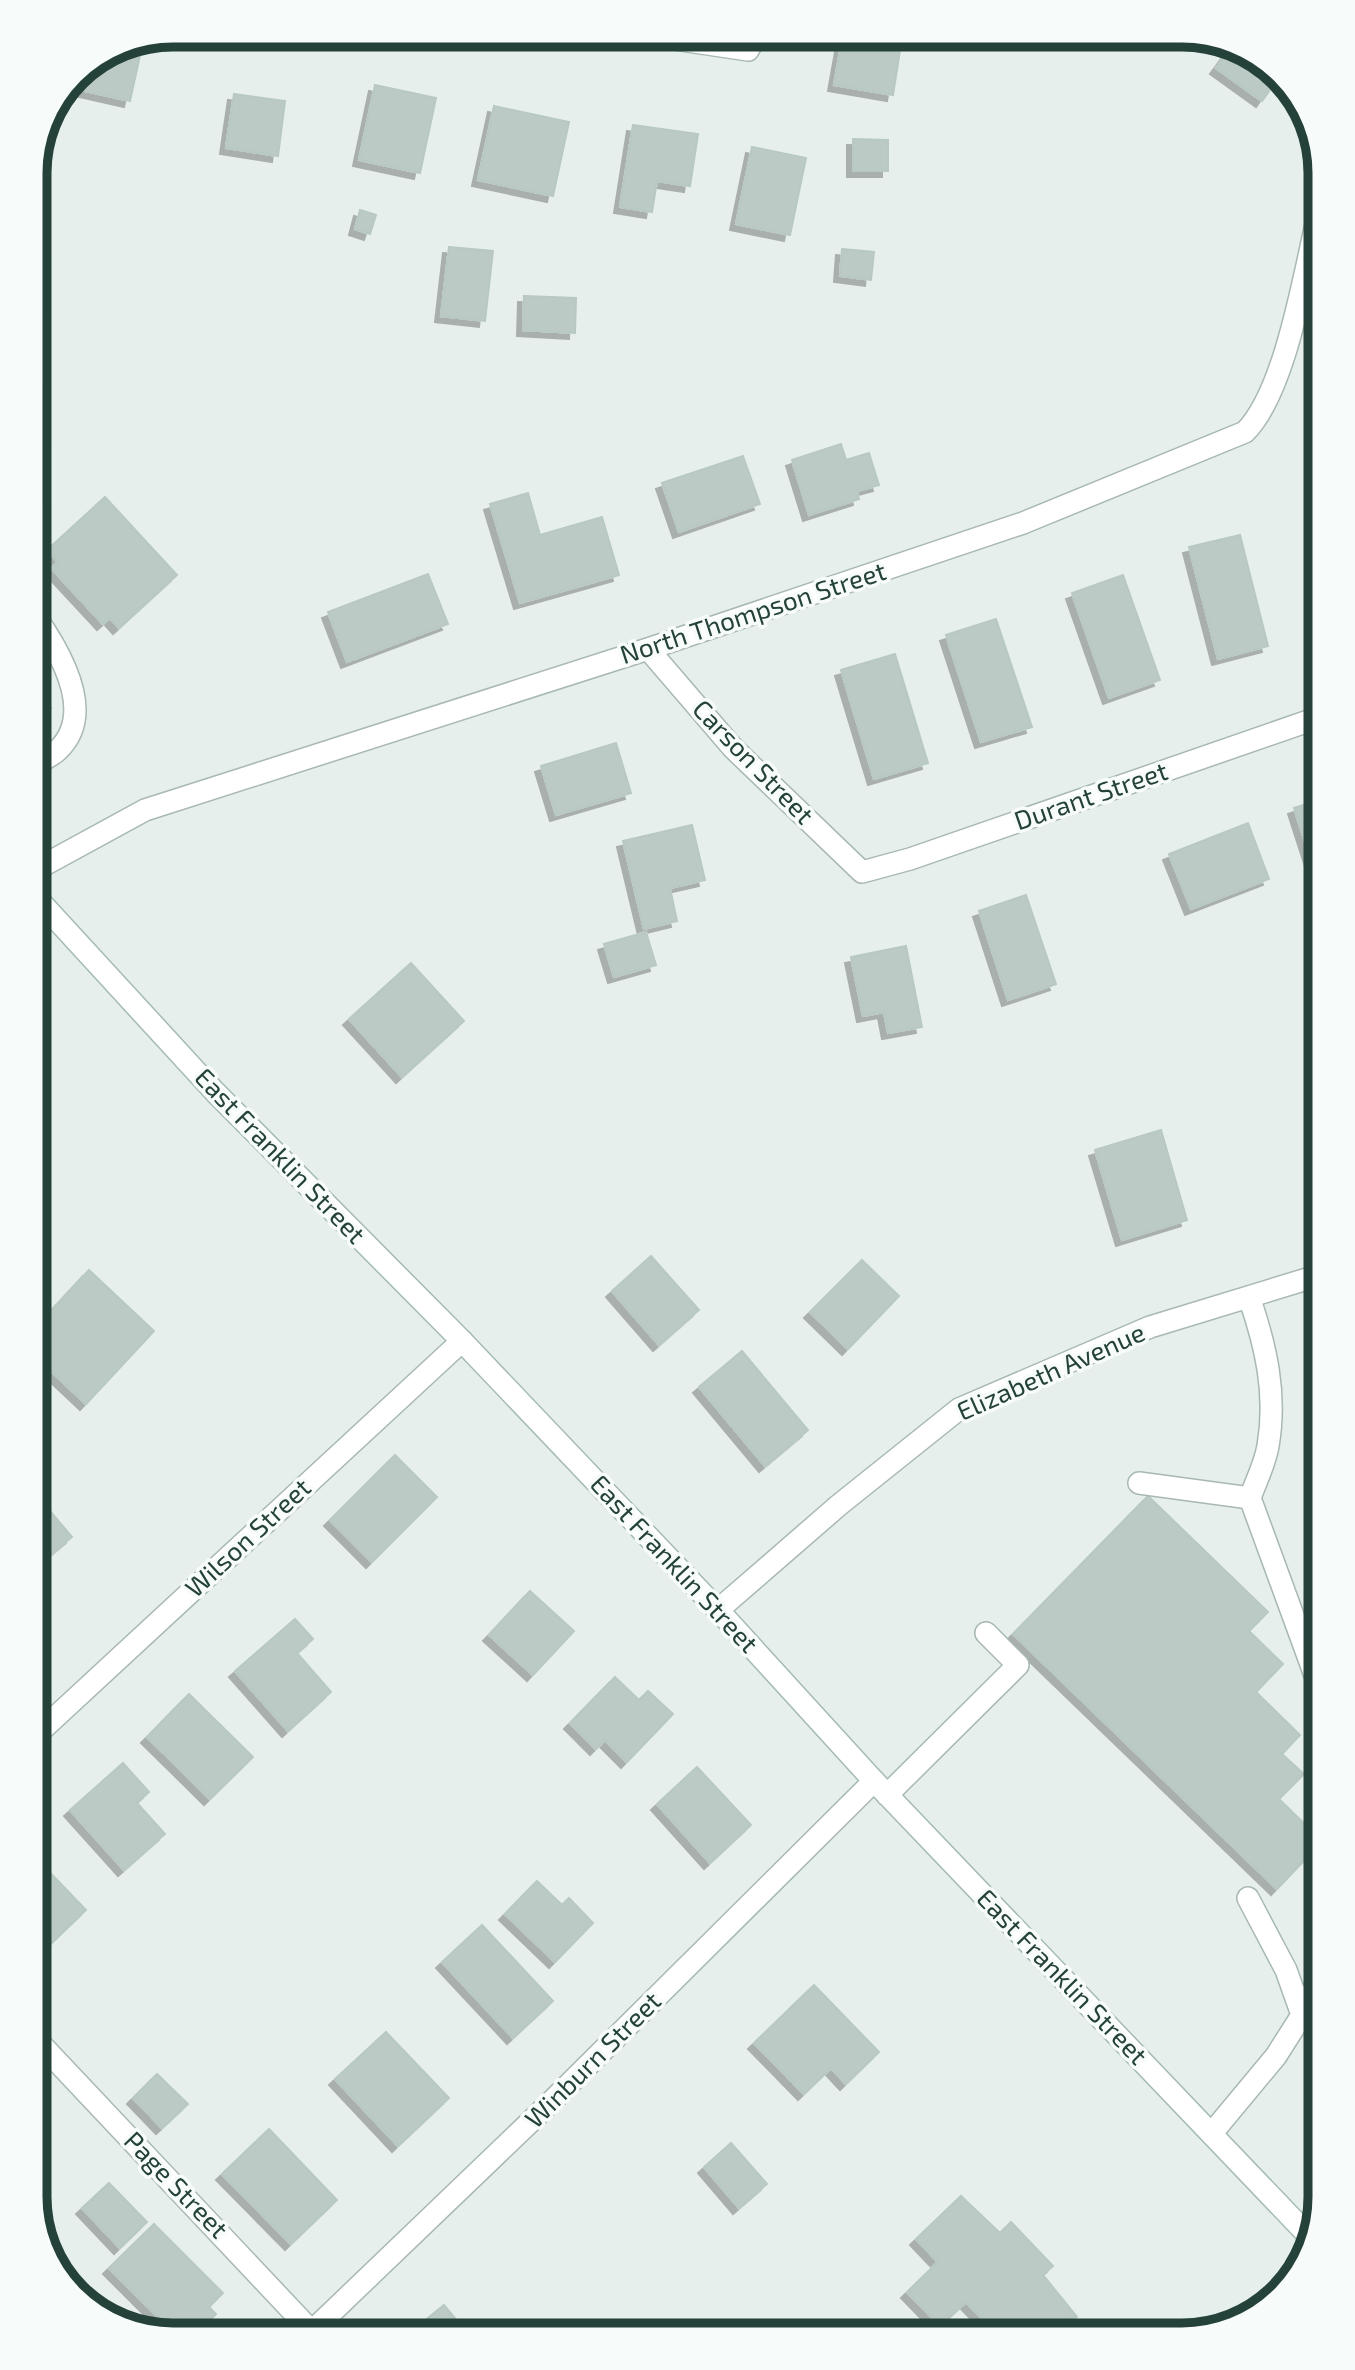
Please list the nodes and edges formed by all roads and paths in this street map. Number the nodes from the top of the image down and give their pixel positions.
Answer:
1 (1308, 256) edge
2 (48, 638) edge
3 (648, 649) junction
4 (1308, 721) edge
5 (48, 757) edge
6 (48, 863) edge
7 (862, 872) joint
8 (48, 910) edge
9 (1308, 1279) edge
10 (1249, 1297) junction
11 (462, 1341) junction
12 (1139, 1483) dead end
13 (1250, 1498) junction
14 (718, 1610) junction
15 (986, 1633) dead end
16 (1308, 1656) edge
17 (47, 1725) edge
18 (881, 1788) junction
19 (1248, 1898) dead end
20 (1308, 2002) edge
21 (1302, 2015) junction
22 (47, 2051) edge
23 (1212, 2133) junction
24 (1303, 2230) edge
25 (300, 2322) edge
26 (323, 2322) edge

1 - 3 street, North Thompson Street
2 - 5 street
3 - 6 street, North Thompson Street
3 - 7 street, Carson Street
4 - 7 street, Durant Street
8 - 11 street, East Franklin Street
9 - 10 street, Elizabeth Avenue
10 - 13 street
10 - 14 street, Elizabeth Avenue
11 - 14 street, East Franklin Street
11 - 17 street, Wilson Street
12 - 13 street
13 - 16 street
14 - 18 street, East Franklin Street
15 - 18 street, Winburn Street
18 - 23 street, East Franklin Street
18 - 26 street, Winburn Street
19 - 21 street
20 - 21 street
21 - 23 street
22 - 25 street, Page Street
23 - 24 street, East Franklin Street

